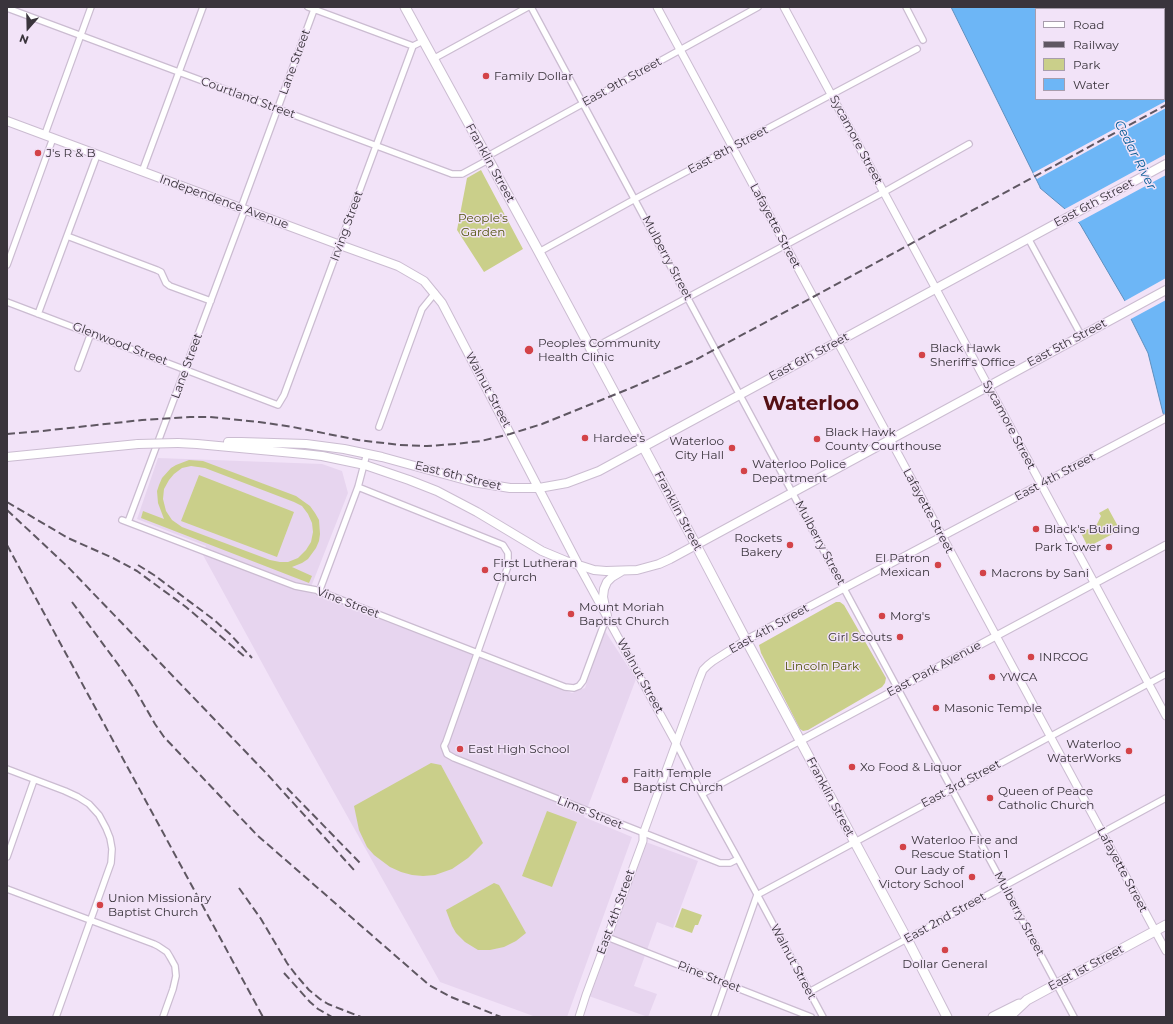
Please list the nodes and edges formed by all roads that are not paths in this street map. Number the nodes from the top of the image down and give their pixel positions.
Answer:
1 (91, 7) edge
2 (203, 7) edge
3 (405, 7) edge
4 (528, 7) edge
5 (532, 7) edge
6 (657, 7) edge
7 (758, 7) edge
8 (784, 7) edge
9 (906, 7) edge
10 (7, 8) edge
11 (313, 8) edge
12 (81, 36) junction
13 (423, 40) junction
14 (923, 40) dead end
15 (413, 46) junction
16 (917, 49) dead end
17 (680, 50) junction
18 (433, 59) junction
19 (178, 72) junction
20 (832, 95) junction
21 (584, 104) junction
22 (278, 109) junction
23 (7, 121) edge
24 (45, 134) junction
25 (54, 138) junction
26 (968, 144) dead end
27 (376, 146) junction
28 (732, 147) junction
29 (98, 155) junction
30 (487, 159) junction
31 (1166, 164) edge
32 (142, 172) junction
33 (884, 192) junction
34 (635, 199) junction
35 (243, 209) junction
36 (67, 236) junction
37 (1028, 238) junction
38 (340, 245) junction
39 (785, 245) junction
40 (539, 252) junction
41 (7, 265) edge
42 (936, 288) junction
43 (1166, 290) edge
44 (435, 293) junction
45 (688, 297) junction
46 (211, 301) junction
47 (7, 302) edge
48 (38, 314) junction
49 (91, 333) junction
50 (1081, 335) junction
51 (837, 342) junction
52 (590, 350) junction
53 (78, 368) dead end
54 (186, 369) junction
55 (988, 386) junction
56 (740, 394) junction
57 (278, 405) joint
58 (1165, 419) edge
59 (379, 427) dead end
60 (890, 440) junction
61 (197, 444) junction
62 (643, 447) junction
63 (367, 453) junction
64 (7, 457) edge
65 (365, 465) junction
66 (1041, 484) junction
67 (358, 487) junction
68 (539, 488) junction
69 (793, 492) junction
70 (122, 520) dead end
71 (128, 522) junction
72 (942, 536) junction
73 (696, 545) junction
74 (1166, 545) edge
75 (580, 566) junction
76 (622, 571) junction
77 (1095, 583) junction
78 (844, 588) junction
79 (319, 592) junction
80 (607, 616) junction
81 (996, 636) junction
82 (746, 640) junction
83 (477, 652) junction
84 (1166, 674) edge
85 (1148, 683) junction
86 (898, 689) junction
87 (1166, 716) edge
88 (1050, 736) junction
89 (800, 741) junction
90 (676, 743) junction
91 (7, 769) edge
92 (34, 780) junction
93 (952, 789) junction
94 (702, 794) junction
95 (1166, 798) edge
96 (1102, 833) junction
97 (644, 834) junction
98 (854, 842) junction
99 (7, 857) edge
100 (738, 859) junction
101 (1004, 886) junction
102 (7, 889) edge
103 (757, 895) junction
104 (90, 920) junction
105 (1166, 924) edge
106 (1155, 931) junction
107 (607, 937) junction
108 (907, 939) junction
109 (1166, 951) edge
110 (726, 984) junction
111 (1056, 984) junction
112 (809, 992) junction
113 (1027, 1000) junction
114 (56, 1017) edge
115 (163, 1017) edge
116 (579, 1017) edge
117 (714, 1017) edge
118 (811, 1017) edge
119 (823, 1017) edge
120 (947, 1017) edge
121 (993, 1017) edge
122 (1009, 1017) edge
123 (1074, 1017) edge

1 - 12 street
2 - 19 street
3 - 13 main road, Franklin Street
4 - 18 street
5 - 21 street, Mulberry Street
6 - 17 street, Lafayette Street
7 - 17 street, East 9th Street
8 - 20 street, Sycamore Street
9 - 14 street
10 - 12 street, Courtland Street
11 - 15 street
11 - 22 street, Lane Street
12 - 19 street, Courtland Street
12 - 24 street
13 - 15 street
13 - 18 main road, Franklin Street
15 - 27 street, Irving Street
16 - 20 street, East 8th Street
17 - 21 street, East 9th Street
17 - 28 street, Lafayette Street
18 - 30 main road, Franklin Street
19 - 22 street, Courtland Street
19 - 32 street
20 - 28 street, East 8th Street
20 - 33 street, Sycamore Street
21 - 30 street, East 9th Street
21 - 34 street, Mulberry Street
22 - 27 street, Courtland Street
22 - 35 street, Lane Street
23 - 24 main road, Independence Avenue
24 - 25 main road, Independence Avenue
25 - 29 main road, Independence Avenue
25 - 41 street
26 - 33 street
27 - 30 street, Courtland Street
27 - 38 street, Irving Street
28 - 34 street, East 8th Street
28 - 39 street, Lafayette Street
29 - 32 main road, Independence Avenue
29 - 36 street
30 - 40 main road, Franklin Street
31 - 37 main road, East 6th Street
32 - 35 main road, Independence Avenue
33 - 39 street
33 - 42 street, Sycamore Street
34 - 40 street, East 8th Street
34 - 45 street, Mulberry Street
35 - 38 main road, Independence Avenue
35 - 46 street, Lane Street
36 - 46 street
36 - 48 street
37 - 42 main road, East 6th Street
37 - 50 street
38 - 44 main road, Independence Avenue
38 - 57 street, Irving Street
39 - 45 street
39 - 51 street, Lafayette Street
40 - 52 main road, Franklin Street
42 - 51 main road, East 6th Street
42 - 55 street, Sycamore Street
43 - 50 main road, East 5th Street
44 - 59 street
44 - 68 main road, Walnut Street
45 - 52 street
45 - 56 street, Mulberry Street
46 - 54 street, Lane Street
47 - 48 street, Glenwood Street
48 - 49 street, Glenwood Street
49 - 53 street
49 - 54 street, Glenwood Street
50 - 55 main road, East 5th Street
51 - 56 main road, East 6th Street
51 - 60 street, Lafayette Street
52 - 62 main road, Franklin Street
54 - 57 street, Glenwood Street
54 - 71 street, Lane Street
55 - 60 main road, East 5th Street
55 - 66 street, Sycamore Street
56 - 62 main road, East 6th Street
56 - 69 street, Mulberry Street
58 - 66 street, East 4th Street
60 - 69 main road, East 5th Street
60 - 72 street, Lafayette Street
61 - 63 main road, East 6th Street
61 - 64 main road, bridge
61 - 65 main road, East 5th Street
62 - 68 main road, East 6th Street
62 - 73 main road, Franklin Street
63 - 65 street
63 - 68 main road, East 6th Street
65 - 67 street
65 - 75 main road, East 5th Street
66 - 72 street, East 4th Street
66 - 77 street, Sycamore Street
67 - 79 street
67 - 83 street
68 - 75 main road, Walnut Street
69 - 73 main road, East 5th Street
69 - 78 street, Mulberry Street
70 - 71 street, Vine Street
71 - 79 street, Vine Street
72 - 78 street, East 4th Street
72 - 81 street, Lafayette Street
73 - 76 main road, East 5th Street
73 - 82 main road, Franklin Street
74 - 77 street, East Park Avenue
75 - 76 main road, East 5th Street
75 - 80 street, Walnut Street
76 - 80 main road
77 - 81 street, East Park Avenue
77 - 85 street, Sycamore Street
78 - 82 street, East 4th Street
78 - 86 street, Mulberry Street
79 - 83 street, Vine Street
80 - 83 street, Vine Street
80 - 90 street, Walnut Street
81 - 86 street, East Park Avenue
81 - 88 street, Lafayette Street
82 - 89 main road, Franklin Street
82 - 90 street, East 4th Street
83 - 97 street, Lime Street
84 - 85 street, East 3rd Street
85 - 87 street, Sycamore Street
85 - 88 street, East 3rd Street
86 - 89 street, East Park Avenue
86 - 93 street, Mulberry Street
88 - 93 street, East 3rd Street
88 - 96 street, Lafayette Street
89 - 94 street, East Park Avenue
89 - 98 main road, Franklin Street
90 - 94 street, Walnut Street
90 - 97 street, East 4th Street
91 - 92 street
92 - 99 street
92 - 104 street
93 - 98 street, East 3rd Street
93 - 101 street, Mulberry Street
94 - 100 street, Walnut Street
95 - 96 street, East 2nd Street
96 - 101 street, East 2nd Street
96 - 106 street, Lafayette Street
97 - 100 street, Lime Street
97 - 107 street, East 4th Street
98 - 103 street, East 3rd Street
98 - 108 main road, Franklin Street
100 - 103 street, Walnut Street
101 - 108 street, East 2nd Street
101 - 111 street, Mulberry Street
102 - 104 street
103 - 110 street
103 - 112 street, Walnut Street
104 - 114 street
104 - 115 street
105 - 106 main road, East 1st Street
106 - 109 street, Lafayette Street
106 - 111 main road, East 1st Street
107 - 110 street, Pine Street
107 - 116 street, East 4th Street
108 - 112 street, East 2nd Street
108 - 120 main road, Franklin Street
110 - 117 street
110 - 118 street, Pine Street
111 - 113 main road, East 1st Street
111 - 123 street, Mulberry Street
112 - 119 street, Walnut Street
113 - 121 main road
113 - 122 main road, East 1st Street

